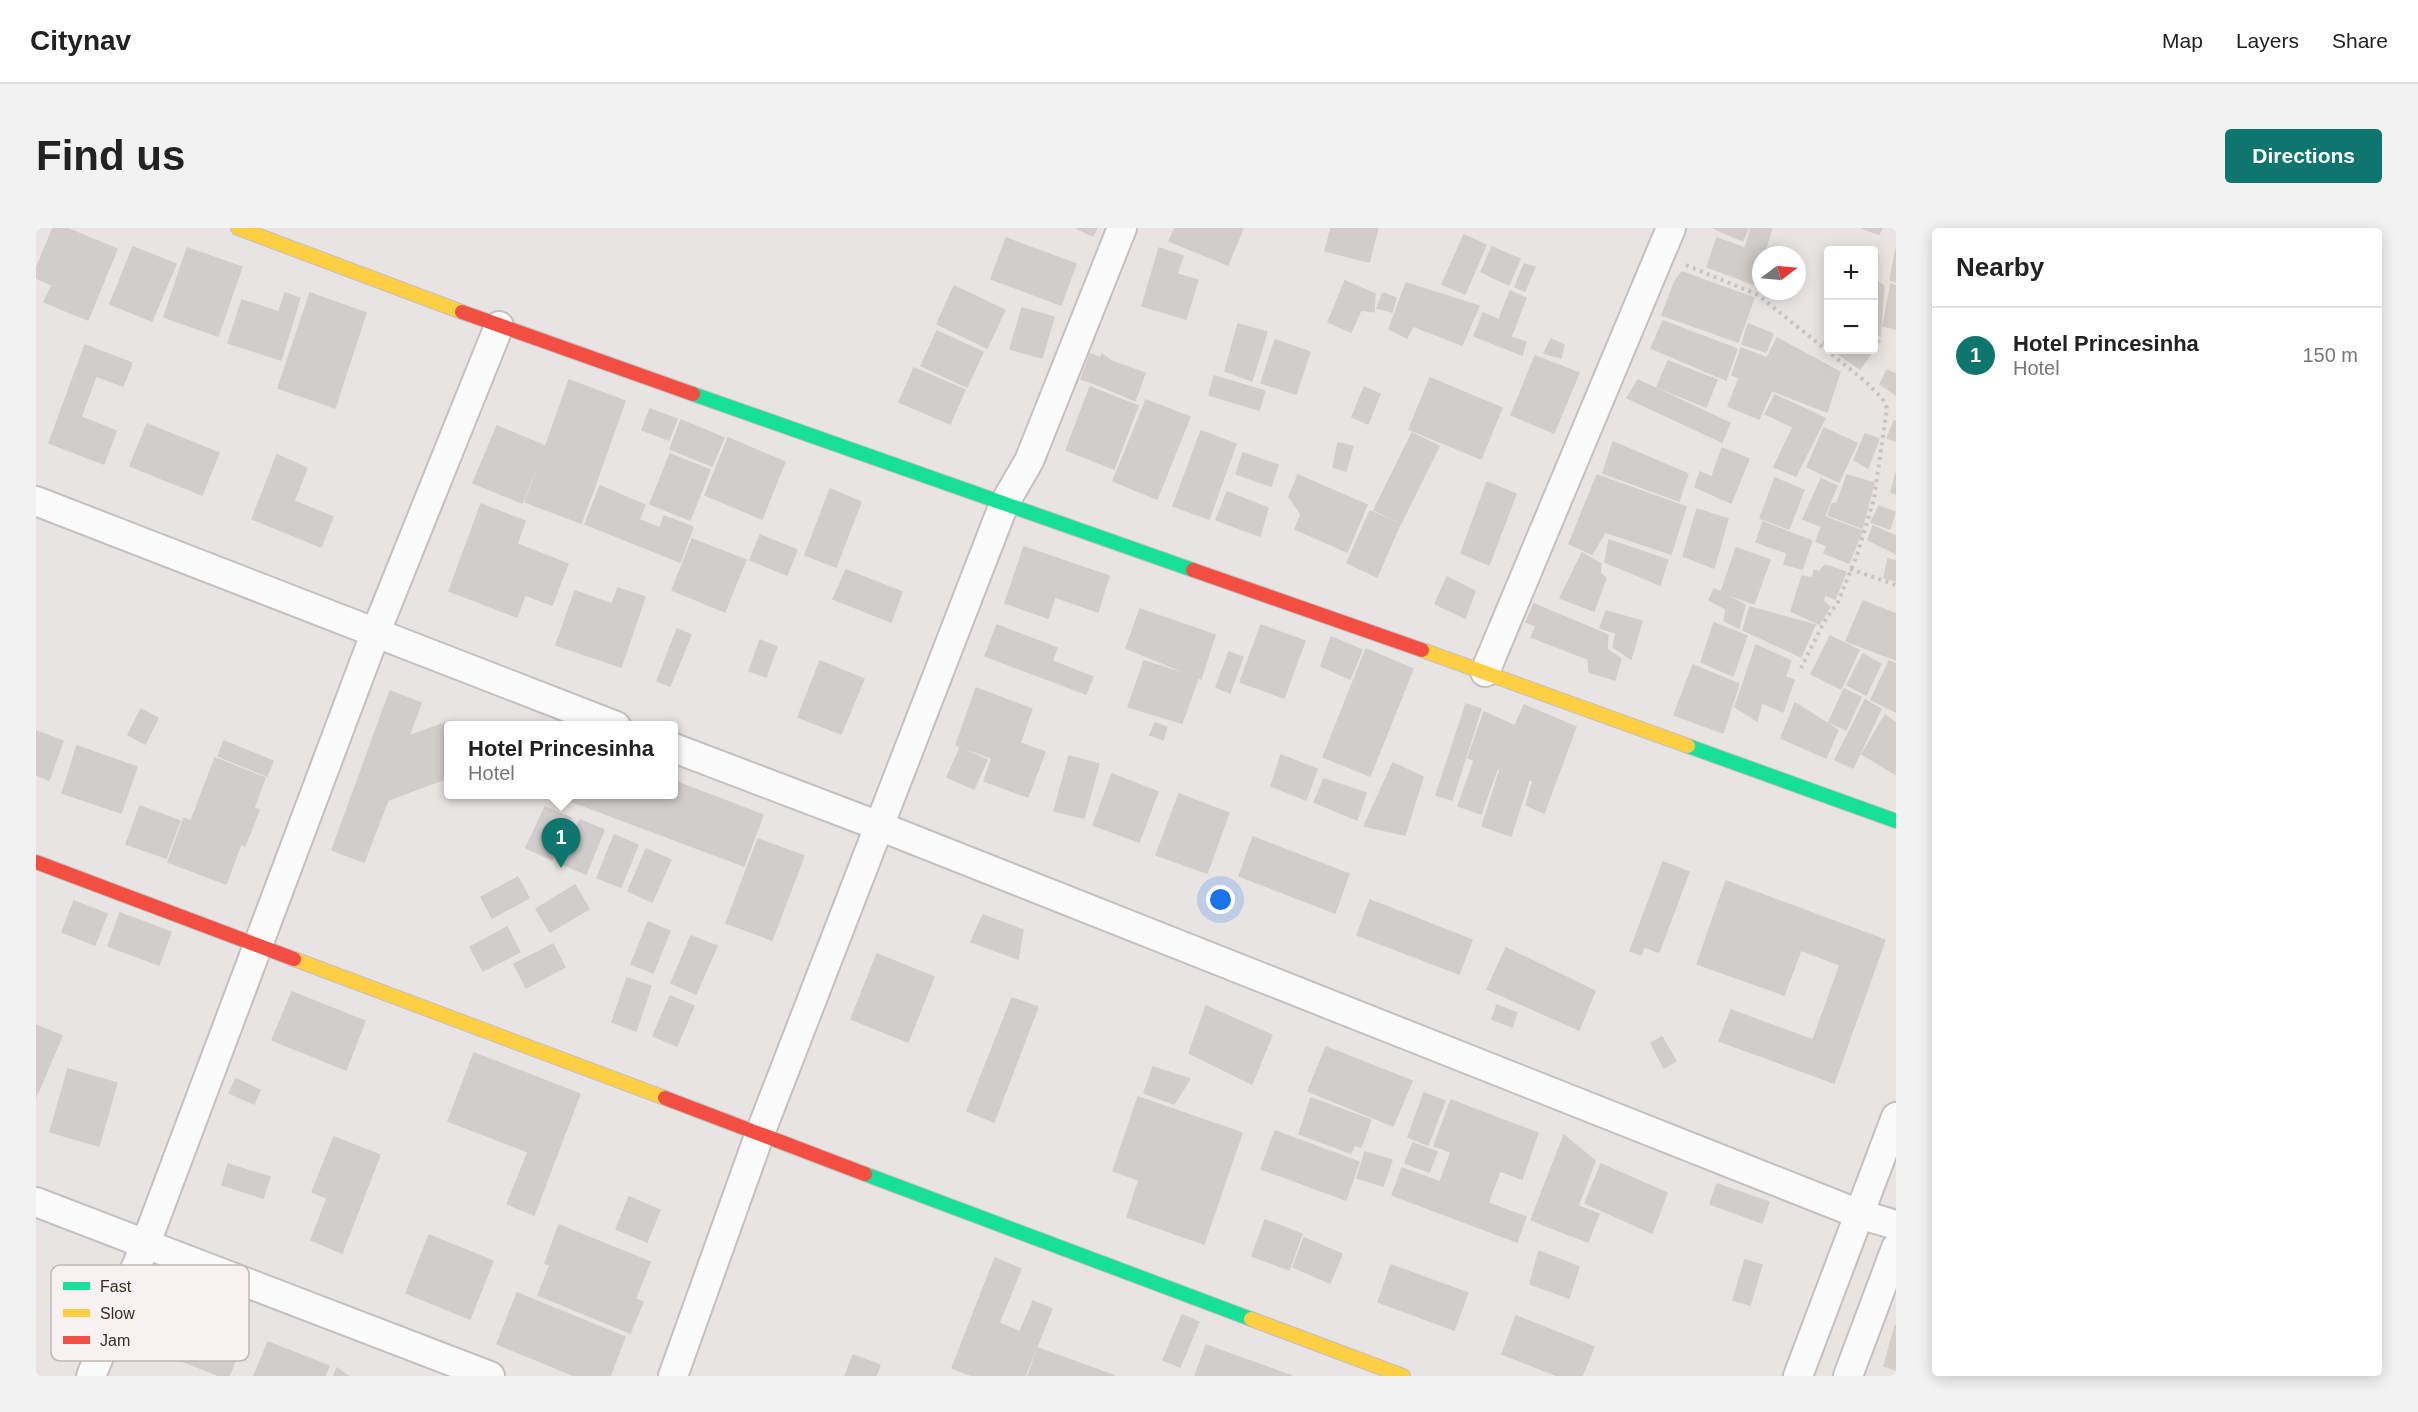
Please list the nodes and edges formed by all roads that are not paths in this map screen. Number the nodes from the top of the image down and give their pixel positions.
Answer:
1 (238, 228) edge
2 (1122, 228) edge
3 (1671, 228) edge
4 (499, 327) junction
5 (36, 501) edge
6 (1004, 504) junction
7 (375, 634) junction
8 (1485, 672) junction
9 (603, 721) edge
10 (678, 750) edge
11 (1896, 821) edge
12 (879, 826) junction
13 (36, 862) edge
14 (257, 945) junction
15 (1896, 1117) edge
16 (759, 1136) junction
17 (36, 1202) edge
18 (1859, 1214) junction
19 (1896, 1225) edge
20 (146, 1243) junction
21 (1896, 1248) edge
22 (137, 1265) edge
23 (203, 1265) edge
24 (249, 1283) edge
25 (97, 1361) edge
26 (91, 1376) edge
27 (490, 1376) edge
28 (673, 1376) edge
29 (1403, 1376) edge
30 (1798, 1376) edge
31 (1848, 1376) edge

1 - 4 street
2 - 6 street
3 - 8 street
4 - 6 street
4 - 7 street
5 - 7 street
6 - 8 street
6 - 12 street
7 - 9 street
7 - 14 street
8 - 11 street
10 - 12 street
12 - 16 street
12 - 18 street
13 - 14 street
14 - 16 street
14 - 20 street
15 - 18 street
16 - 28 street
16 - 29 street
17 - 20 street
18 - 19 street
18 - 30 street
20 - 22 street
20 - 23 street
21 - 31 street
24 - 27 street
25 - 26 street

